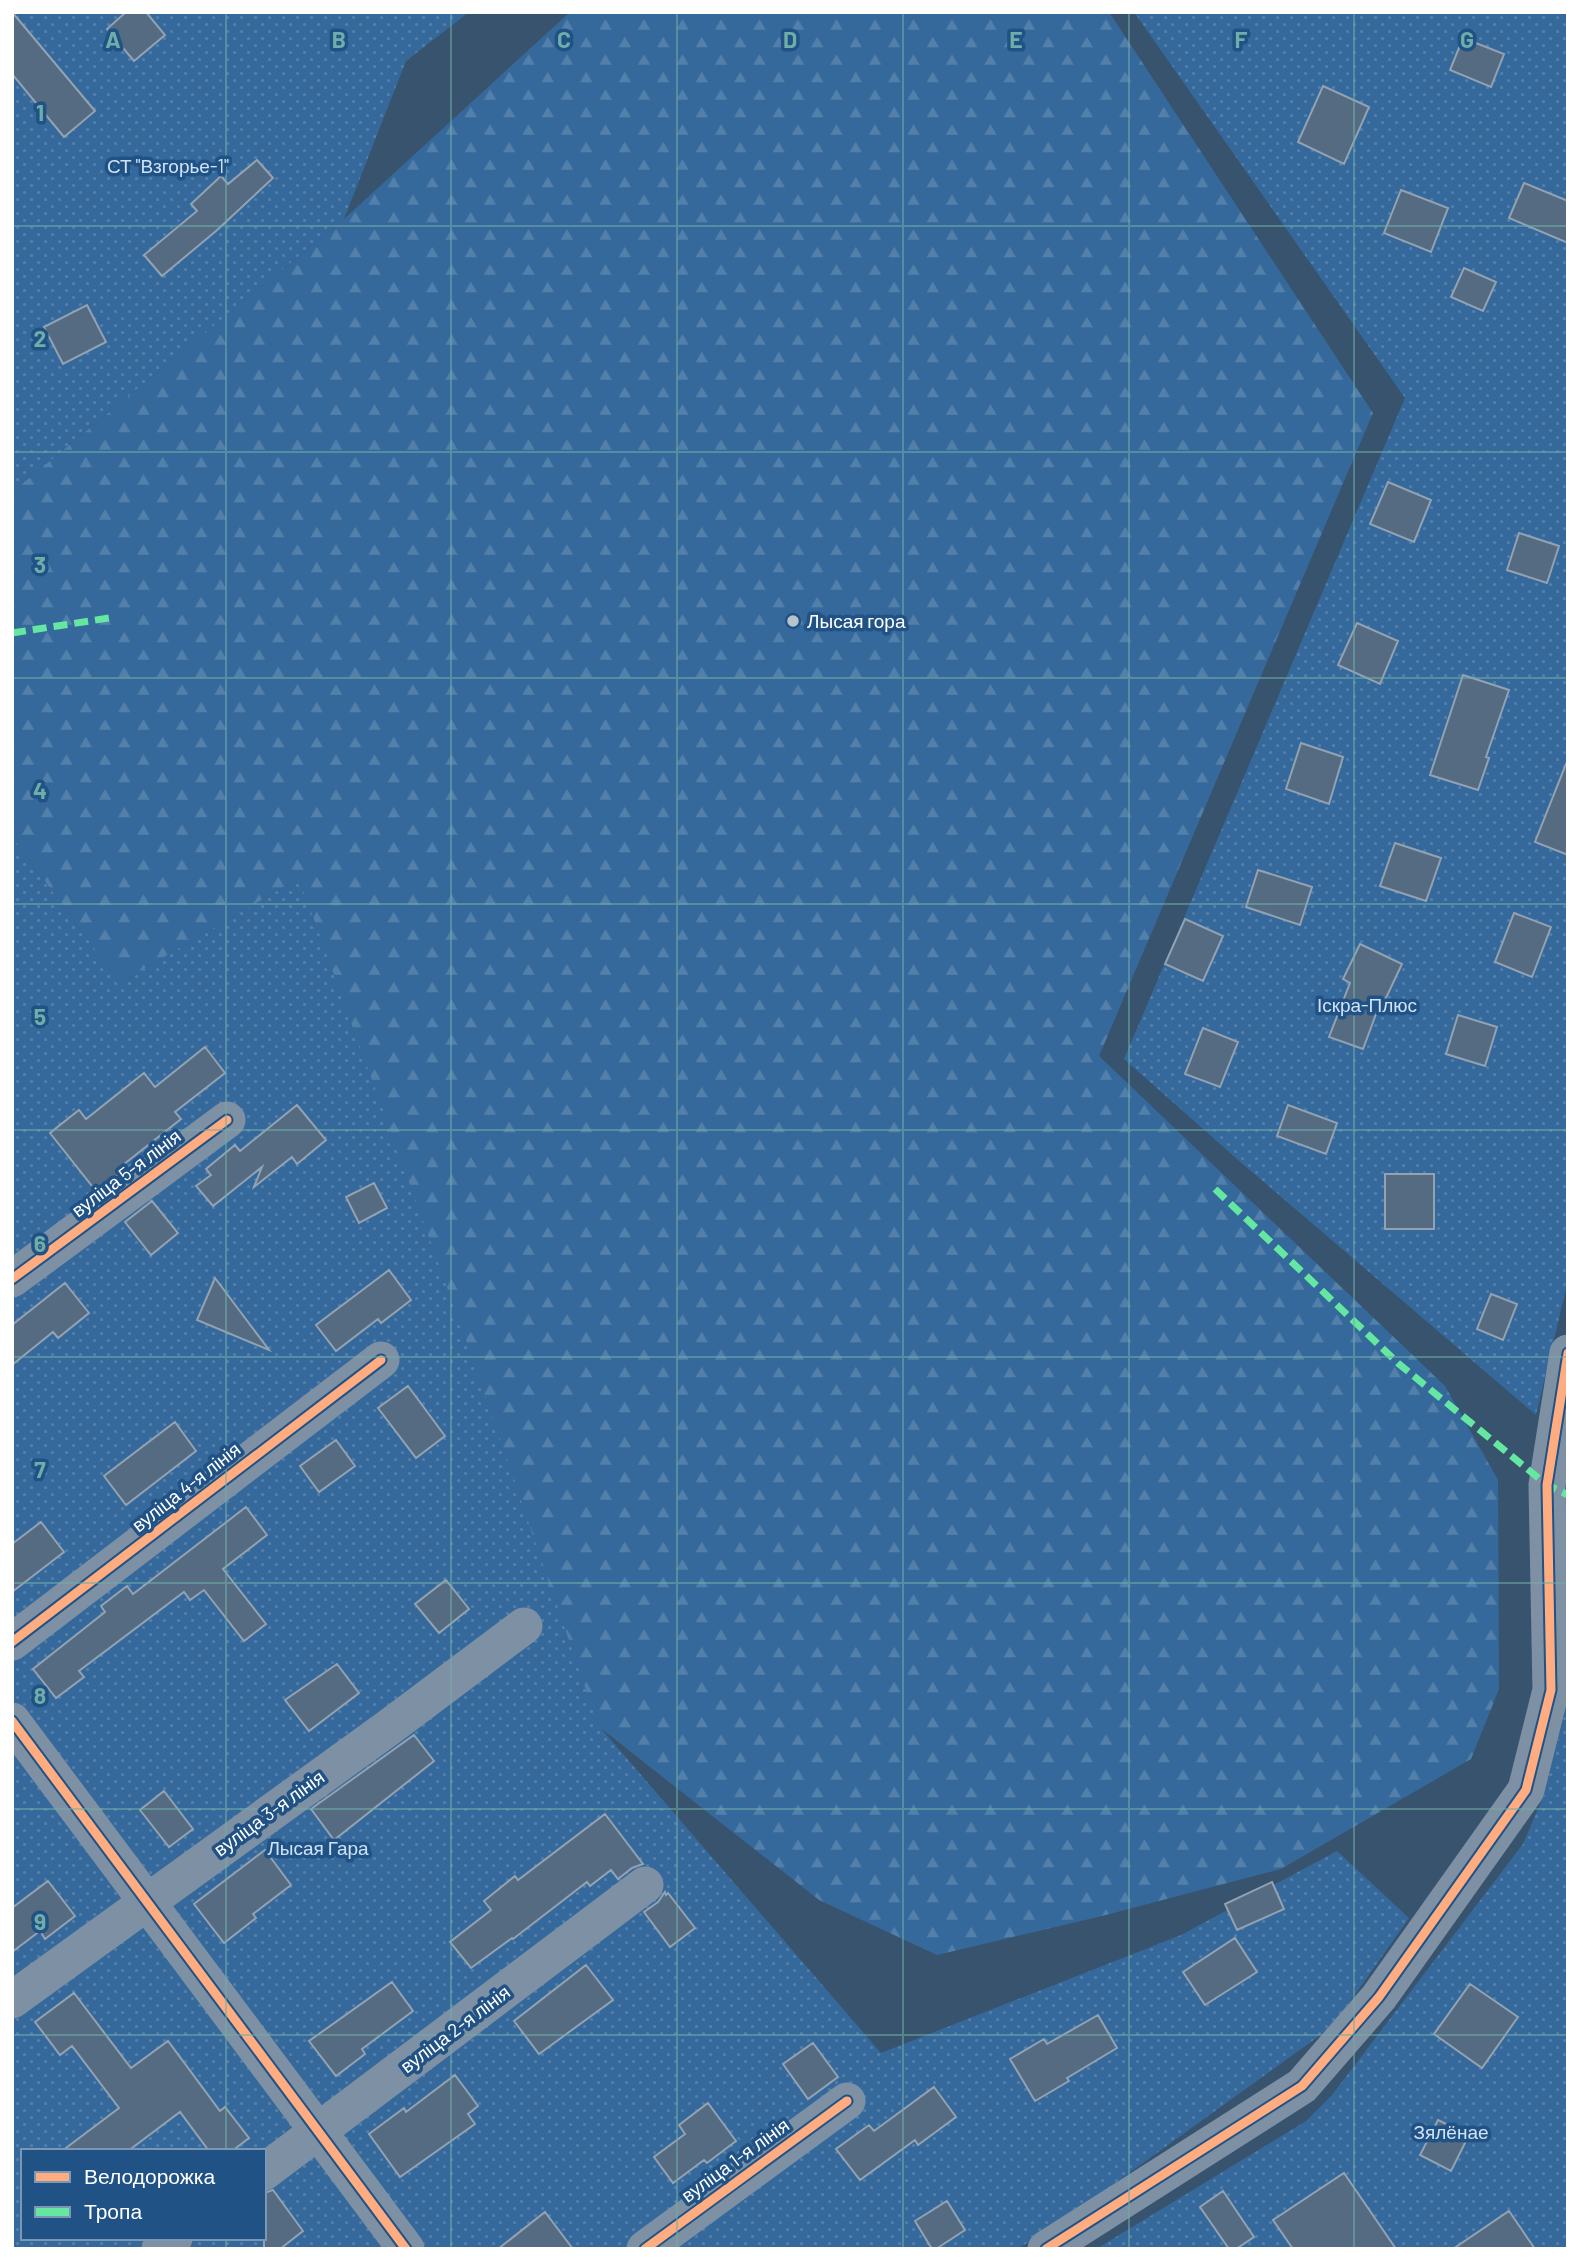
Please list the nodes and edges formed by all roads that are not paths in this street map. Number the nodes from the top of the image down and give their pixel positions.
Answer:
1 (227, 1120) dead end
2 (12, 1279) edge
3 (1568, 1353) edge
4 (381, 1360) dead end
5 (524, 1626) dead end
6 (12, 1642) edge
7 (12, 1721) edge
8 (645, 1885) dead end
9 (147, 1901) junction
10 (12, 2000) edge
11 (847, 2101) dead end
12 (319, 2132) junction
13 (266, 2171) edge
14 (406, 2249) edge
15 (645, 2249) edge
16 (1046, 2249) edge

1 - 2 street, вуліца 5-я лінія
3 - 16 street
4 - 6 street, вуліца 4-я лінія
5 - 9 street, вуліца 3-я лінія
7 - 9 street
8 - 12 street, вуліца 2-я лінія
9 - 10 street, вуліца 3-я лінія
9 - 12 street
11 - 15 street, вуліца 1-я лінія
12 - 13 street, вуліца 2-я лінія
12 - 14 street

